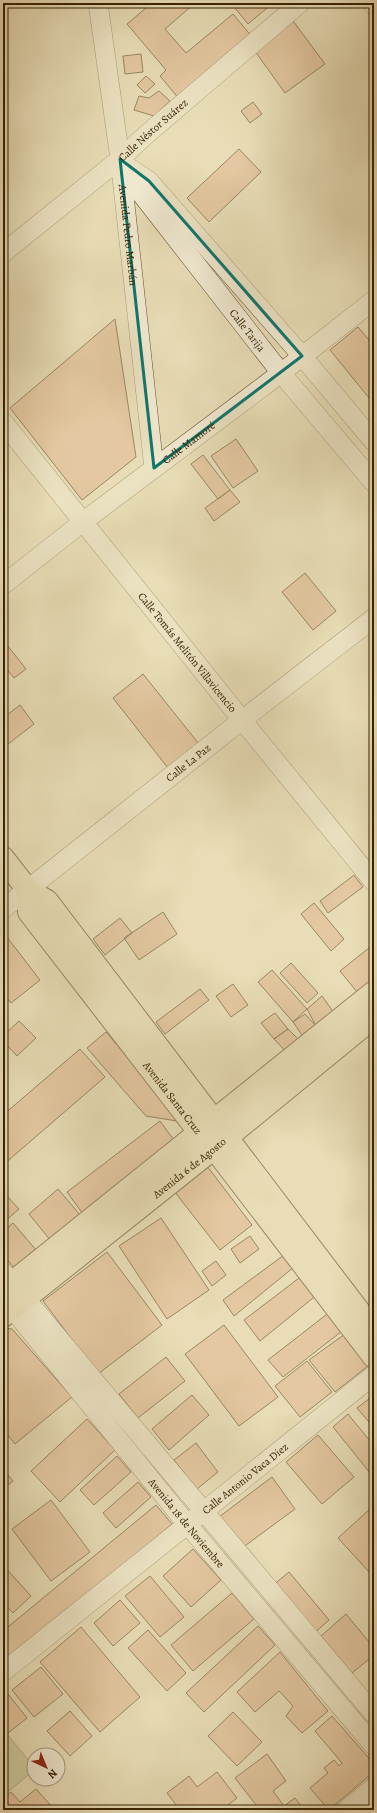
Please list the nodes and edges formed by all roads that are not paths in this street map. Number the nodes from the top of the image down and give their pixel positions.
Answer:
1 (98, 3) edge
2 (300, 3) edge
3 (372, 3) edge
4 (374, 6) edge
5 (126, 165) junction
6 (3, 252) edge
7 (374, 300) edge
8 (302, 356) junction
9 (281, 373) junction
10 (3, 422) edge
11 (374, 442) edge
12 (154, 468) junction
13 (374, 483) edge
14 (84, 521) junction
15 (3, 585) edge
16 (374, 618) edge
17 (242, 720) junction
18 (3, 858) edge
19 (374, 882) edge
20 (28, 890) junction
21 (3, 909) edge
22 (374, 992) edge
23 (374, 1017) edge
24 (214, 1135) junction
25 (9, 1295) edge
26 (374, 1331) edge
27 (374, 1357) edge
28 (374, 1375) edge
29 (203, 1511) junction
30 (187, 1524) junction
31 (3, 1672) edge
32 (374, 1714) edge
33 (374, 1746) edge
34 (374, 1787) edge
35 (346, 1810) edge

1 - 5 street, Avenida Pedro Marbán
2 - 5 street, Calle Néstor Suárez
3 - 4 street
5 - 6 street, Calle Néstor Suárez
5 - 8 street, Calle Tarija
5 - 9 street, Calle Tarija
5 - 12 street, Avenida Pedro Marbán
7 - 8 street, Calle Mamoré
8 - 9 street, Calle Mamoré
8 - 11 street, Calle Tarija
9 - 12 street, Calle Mamoré
9 - 13 street, Calle Tarija
10 - 14 street, Calle Tomás Melitón Villavicencio
12 - 14 street, Calle Mamoré
14 - 15 street, Calle Mamoré
14 - 17 street, Calle Tomás Melitón Villavicencio
16 - 17 street, Calle La Paz
17 - 19 street, Calle Tomás Melitón Villavicencio
17 - 20 street, Calle La Paz
18 - 20 main road, Avenida Santa Cruz
20 - 21 street, Calle La Paz
20 - 24 main road, Avenida Santa Cruz
22 - 24 main road, Avenida 6 de Agosto
23 - 24 main road, Avenida 6 de Agosto
24 - 25 main road, Avenida 6 de Agosto
24 - 26 main road, Avenida Santa Cruz
24 - 27 main road, Avenida Santa Cruz
25 - 29 street, Avenida 18 de Noviembre
25 - 30 street, Avenida 18 de Noviembre
28 - 29 street, Calle Antonio Vaca Diez
29 - 30 street, Calle Antonio Vaca Diez
29 - 32 street, Avenida 18 de Noviembre
30 - 31 street, Calle Antonio Vaca Diez
30 - 33 street, Avenida 18 de Noviembre
34 - 35 street

